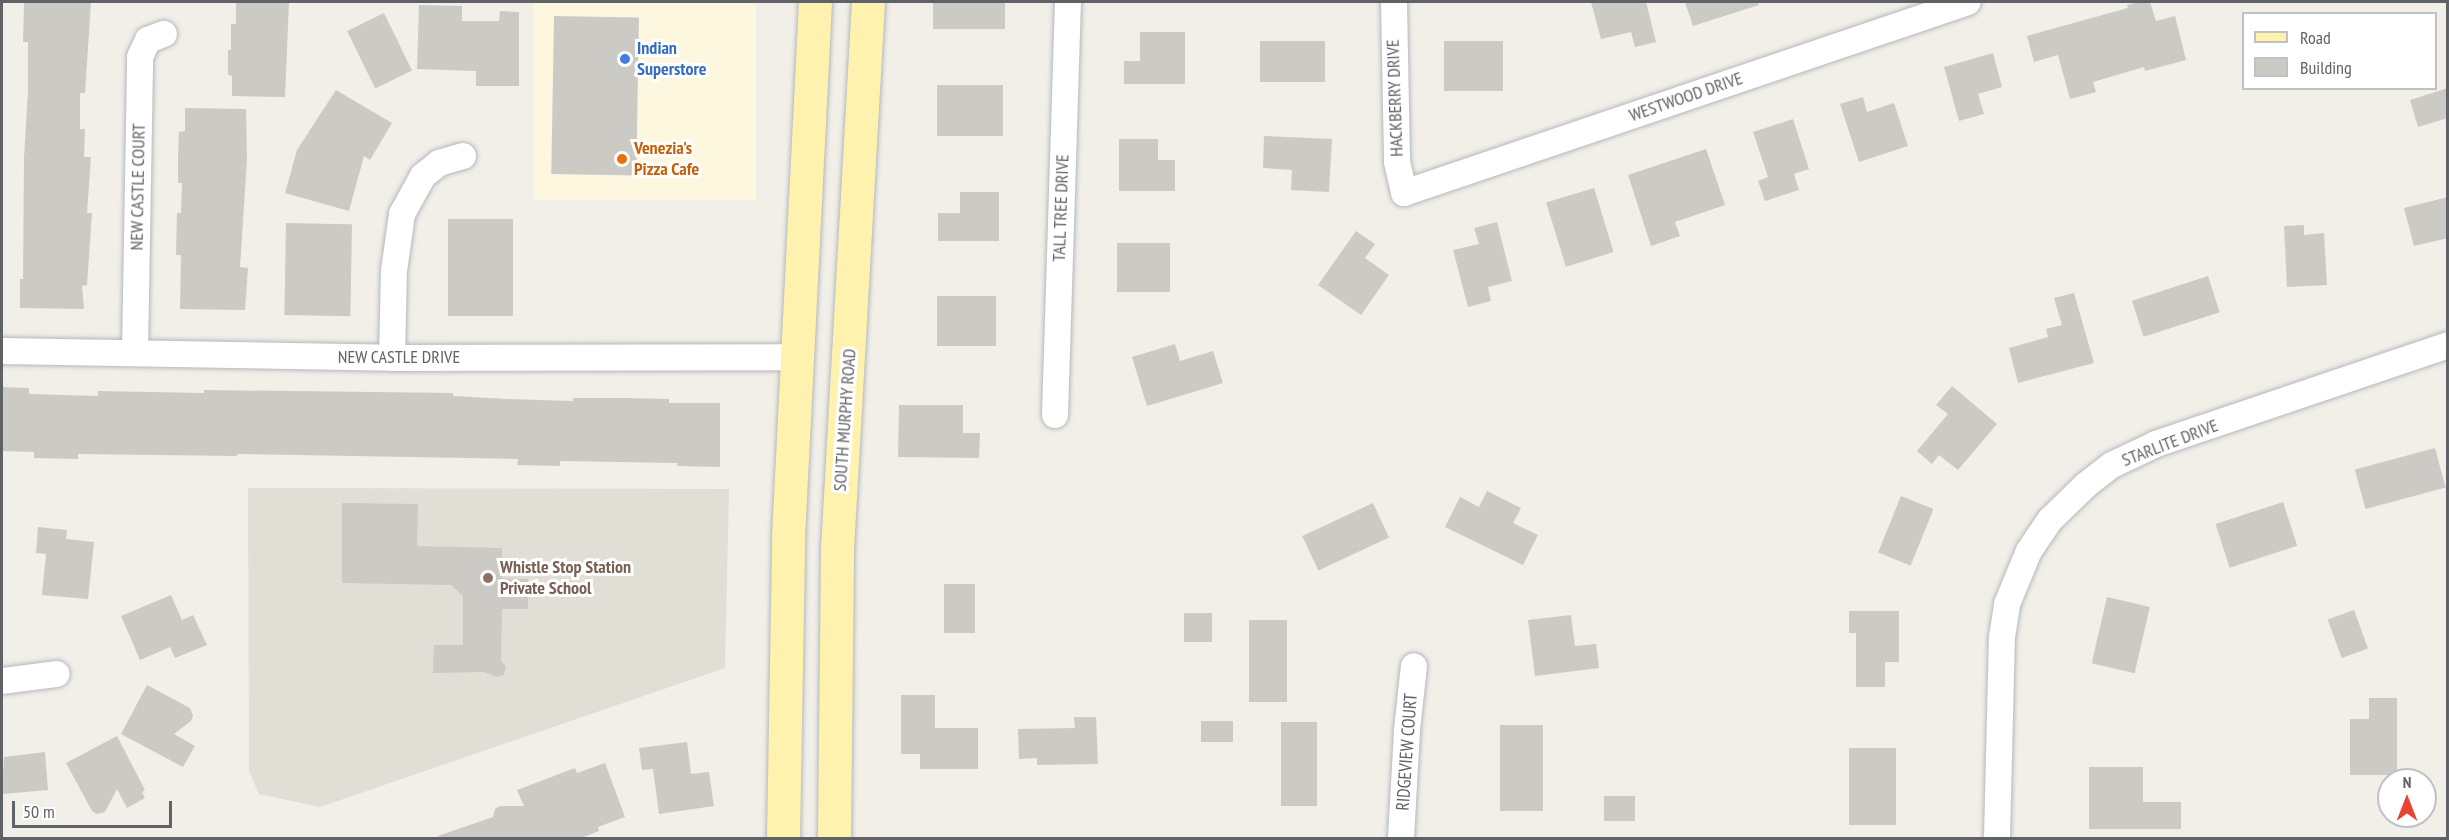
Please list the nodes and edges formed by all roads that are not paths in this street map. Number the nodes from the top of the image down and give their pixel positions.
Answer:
1 (815, 2) edge
2 (868, 2) edge
3 (1068, 2) edge
4 (1394, 2) edge
5 (1968, 2) edge
6 (164, 33) dead end
7 (463, 156) dead end
8 (1404, 193) joint
9 (2448, 345) edge
10 (2, 351) edge
11 (135, 354) junction
12 (796, 357) junction
13 (392, 358) junction
14 (1054, 415) dead end
15 (1414, 666) dead end
16 (57, 674) dead end
17 (2, 681) edge
18 (783, 838) edge
19 (834, 838) edge
20 (1401, 838) edge
21 (1997, 838) edge

1 - 12 main road
2 - 19 main road, SOUTH MURPHY ROAD
3 - 14 street, TALL TREE DRIVE
4 - 8 street, HACKBERRY DRIVE
5 - 8 street, WESTWOOD DRIVE
6 - 11 street, NEW CASTLE COURT
7 - 13 street
9 - 21 street, STARLITE DRIVE
10 - 11 street, NEW CASTLE DRIVE
11 - 13 street, NEW CASTLE DRIVE
12 - 13 street, NEW CASTLE DRIVE
12 - 18 main road
15 - 20 street, RIDGEVIEW COURT
16 - 17 street

